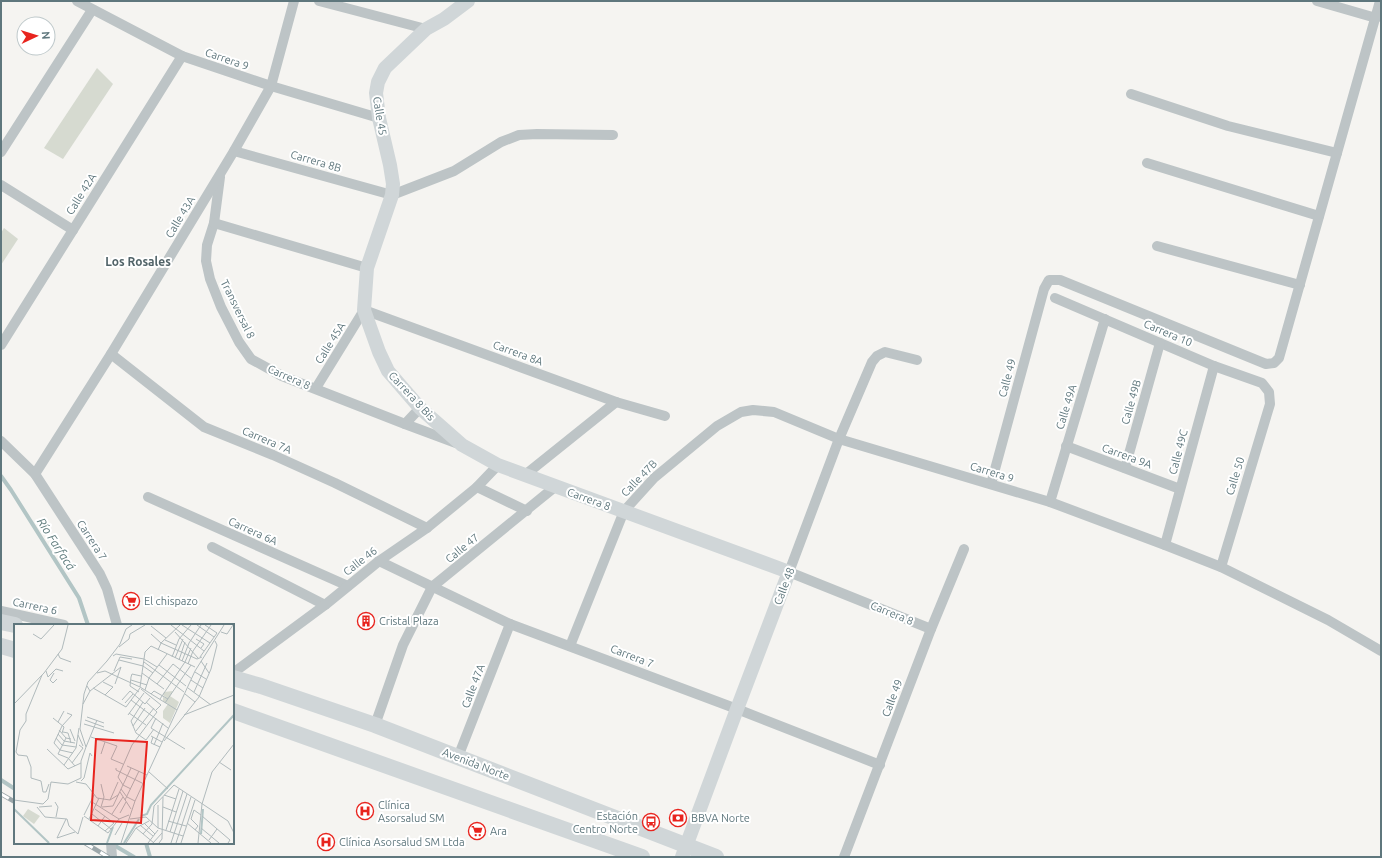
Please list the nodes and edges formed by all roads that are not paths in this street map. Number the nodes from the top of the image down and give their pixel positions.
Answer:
1 (77, 1) edge
2 (294, 1) edge
3 (319, 1) edge
4 (468, 1) edge
5 (1317, 1) edge
6 (1380, 1) edge
7 (92, 10) junction
8 (1376, 18) junction
9 (426, 29) junction
10 (182, 56) junction
11 (271, 86) junction
12 (1131, 94) dead end
13 (379, 118) junction
14 (613, 135) dead end
15 (234, 151) junction
16 (1, 152) edge
17 (1337, 154) junction
18 (1147, 163) dead end
19 (220, 173) junction
20 (1, 185) edge
21 (392, 195) junction
22 (1319, 216) junction
23 (214, 223) junction
24 (73, 230) junction
25 (1157, 246) dead end
26 (367, 268) junction
27 (1300, 284) junction
28 (1055, 298) dead end
29 (364, 310) junction
30 (1105, 319) junction
31 (1160, 343) junction
32 (1, 346) edge
33 (111, 354) junction
34 (251, 359) joint
35 (917, 360) dead end
36 (1214, 366) junction
37 (316, 388) junction
38 (1269, 392) joint
39 (616, 402) junction
40 (420, 408) junction
41 (753, 410) joint
42 (664, 416) dead end
43 (405, 424) junction
44 (839, 439) junction
45 (1, 441) edge
46 (462, 445) junction
47 (1066, 446) junction
48 (498, 465) junction
49 (1124, 468) junction
50 (35, 474) junction
51 (525, 475) junction
52 (991, 484) junction
53 (556, 486) junction
54 (477, 487) junction
55 (1180, 489) junction
56 (148, 497) dead end
57 (1050, 502) junction
58 (527, 511) junction
59 (624, 511) junction
60 (427, 528) junction
61 (1164, 545) junction
62 (212, 547) dead end
63 (964, 549) dead end
64 (379, 561) junction
65 (1221, 567) junction
66 (790, 572) junction
67 (348, 586) junction
68 (432, 587) junction
69 (325, 605) junction
70 (1, 611) edge
71 (1, 622) edge
72 (60, 624) edge
73 (117, 624) edge
74 (510, 624) junction
75 (14, 625) edge
76 (931, 629) junction
77 (1, 646) edge
78 (570, 646) junction
79 (14, 650) edge
80 (1381, 651) edge
81 (234, 672) edge
82 (234, 678) edge
83 (736, 709) junction
84 (234, 710) edge
85 (375, 725) junction
86 (458, 757) junction
87 (880, 766) junction
88 (111, 844) edge
89 (684, 851) edge
90 (112, 857) edge
91 (642, 857) edge
92 (716, 857) edge
93 (844, 857) edge

1 - 7 street, Carrera 9
2 - 11 street, Calle 43A
3 - 9 street
4 - 9 street, Calle 45
5 - 8 street
6 - 8 street
7 - 10 street, Carrera 9
7 - 16 street
8 - 17 street
9 - 13 street, Calle 45
10 - 11 street, Carrera 9
10 - 24 street, Calle 42A
11 - 13 street, Carrera 9
11 - 15 street, Calle 43A
12 - 17 street
13 - 21 street, Calle 45
14 - 21 street
15 - 19 street, Calle 43A
15 - 21 street, Carrera 8B
17 - 22 street
18 - 22 street
19 - 23 street, Transversal 8
19 - 33 street, Calle 43A
20 - 24 street
21 - 26 street, Calle 45
22 - 27 street
23 - 26 street
23 - 34 street, Transversal 8
24 - 32 street, Calle 42A
25 - 27 street
26 - 29 street, Carrera 8 Bis
27 - 52 street, Calle 49
28 - 30 street, Carrera 10
29 - 37 street, Calle 45A
29 - 39 street, Carrera 8A
29 - 40 street, Carrera 8 Bis
30 - 31 street, Carrera 10
30 - 47 street, Calle 49A
31 - 36 street, Carrera 10
31 - 49 street, Calle 49B
33 - 50 street, Calle 43A
33 - 60 street, Carrera 7A
34 - 37 street, Carrera 8
35 - 44 street, Calle 48
36 - 38 street, Carrera 10
36 - 55 street, Calle 49C
37 - 43 street, Carrera 8
38 - 65 street, Calle 50
39 - 42 street, Carrera 8A
39 - 51 street
40 - 43 street
40 - 46 street, Carrera 8 Bis
41 - 44 street, Carrera 9
41 - 59 street, Calle 47B
43 - 46 street, Carrera 8
44 - 52 street, Carrera 9
44 - 66 street, Calle 48
45 - 50 street
46 - 48 street, Carrera 8
47 - 49 street, Carrera 9A
47 - 57 street, Calle 49A
48 - 51 street, Carrera 8
48 - 54 street, Calle 46
49 - 55 street, Carrera 9A
50 - 73 street, Carrera 7
51 - 53 street, Carrera 8
52 - 57 street, Carrera 9
53 - 58 street, Calle 47
53 - 59 street, Carrera 8
54 - 58 street
54 - 60 street, Calle 46
55 - 61 street, Calle 49C
56 - 67 street, Carrera 6A
57 - 61 street, Carrera 9
58 - 68 street, Calle 47
59 - 66 street, Carrera 8
59 - 78 street, Calle 47B
60 - 64 street, Calle 46
61 - 65 street, Carrera 9
62 - 69 street
63 - 76 street, Calle 49
64 - 67 street, Calle 46
64 - 68 street, Carrera 7
65 - 80 street, Carrera 9
66 - 76 street, Carrera 8
66 - 83 street, Calle 48
67 - 69 street, Calle 46
68 - 74 street, Carrera 7
68 - 85 street, Calle 47
69 - 81 street, Calle 46
70 - 72 street, Carrera 6
71 - 75 main road
74 - 78 street, Carrera 7
74 - 86 street, Calle 47A
76 - 87 street, Calle 49
77 - 79 main road
78 - 83 street, Carrera 7
82 - 85 main road, Avenida Norte
83 - 87 street, Carrera 7
83 - 89 street, Calle 48
84 - 91 main road
85 - 86 main road, Avenida Norte
86 - 89 main road, Avenida Norte
87 - 93 street, Calle 49
88 - 90 street
89 - 92 main road, Avenida Norte

